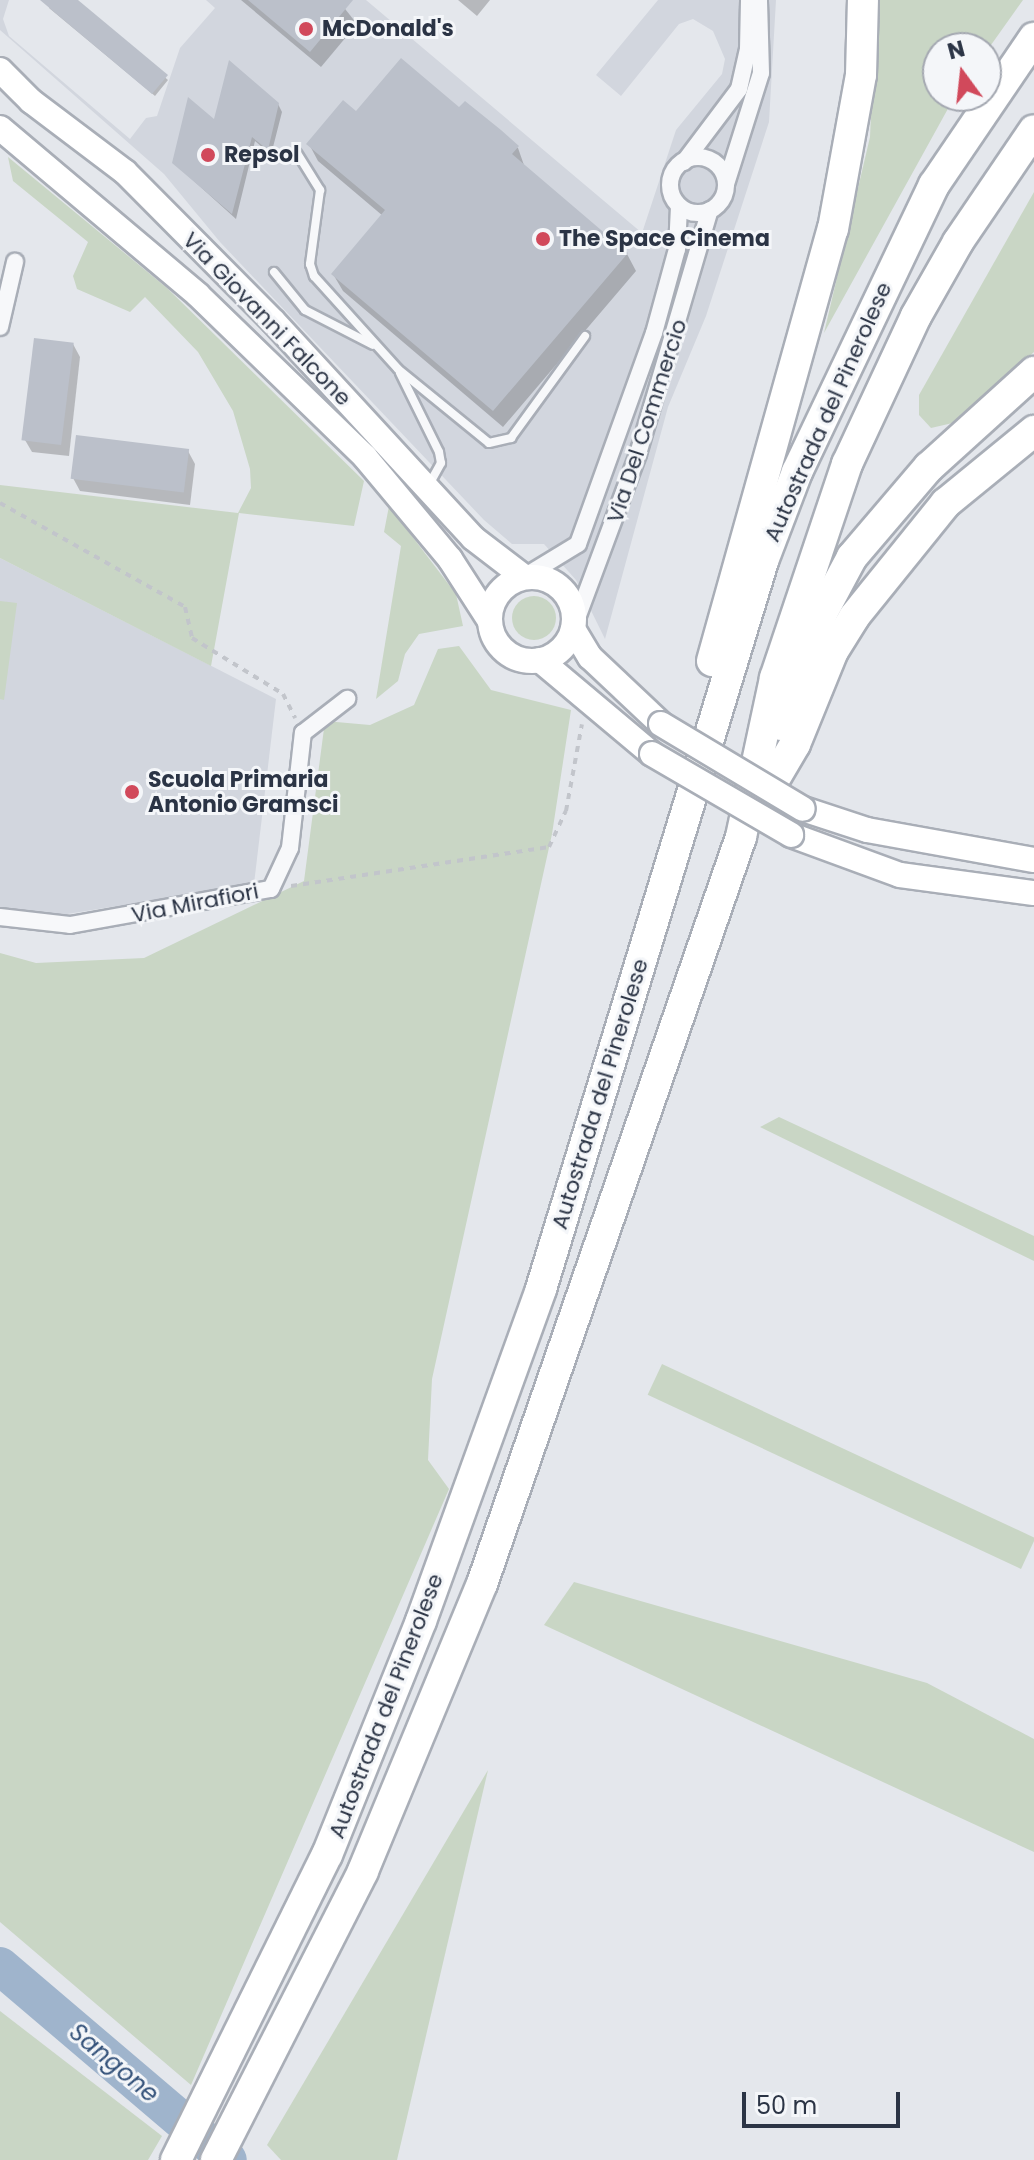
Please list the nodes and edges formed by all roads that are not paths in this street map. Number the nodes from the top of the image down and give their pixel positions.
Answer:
1 (749, 0) edge
2 (759, 0) edge
3 (849, 0) edge
4 (863, 0) edge
5 (1034, 38) edge
6 (0, 70) edge
7 (855, 116) junction
8 (0, 128) edge
9 (1034, 130) edge
10 (297, 153) dead end
11 (684, 162) junction
12 (726, 184) junction
13 (679, 206) junction
14 (710, 210) junction
15 (15, 262) dead end
16 (274, 272) dead end
17 (0, 327) edge
18 (585, 336) dead end
19 (378, 347) junction
20 (398, 369) junction
21 (1034, 372) edge
22 (1034, 431) edge
23 (427, 487) junction
24 (524, 577) junction
25 (490, 621) junction
26 (573, 629) junction
27 (540, 660) junction
28 (347, 699) dead end
29 (741, 837) junction
30 (1034, 860) edge
31 (1034, 893) edge
32 (0, 917) edge
33 (644, 947) junction
34 (176, 2160) edge
35 (216, 2160) edge

1 - 11 street
2 - 12 street
3 - 7 highway
4 - 7 highway
5 - 33 highway, Autostrada del Pinerolese
6 - 23 street, Via Giovanni Falcone
7 - 33 highway
8 - 25 street, Via Giovanni Falcone
9 - 29 highway, Autostrada del Pinerolese
10 - 19 lane
11 - 12 street
11 - 13 street
12 - 14 street
13 - 14 street
13 - 24 street, Via Del Commercio
14 - 26 street, Via Del Commercio
15 - 17 street
16 - 19 lane
18 - 20 lane
19 - 20 lane
20 - 23 lane
21 - 29 highway
22 - 29 highway
23 - 24 street, Via Giovanni Falcone
24 - 25 street
24 - 26 street, Via Giovanni Falcone
25 - 27 street, Via Giovanni Falcone
26 - 27 street
26 - 30 street, bridge
27 - 31 street, bridge
28 - 32 street, Via Mirafiori
29 - 35 highway, Autostrada del Pinerolese
33 - 34 highway, Autostrada del Pinerolese

